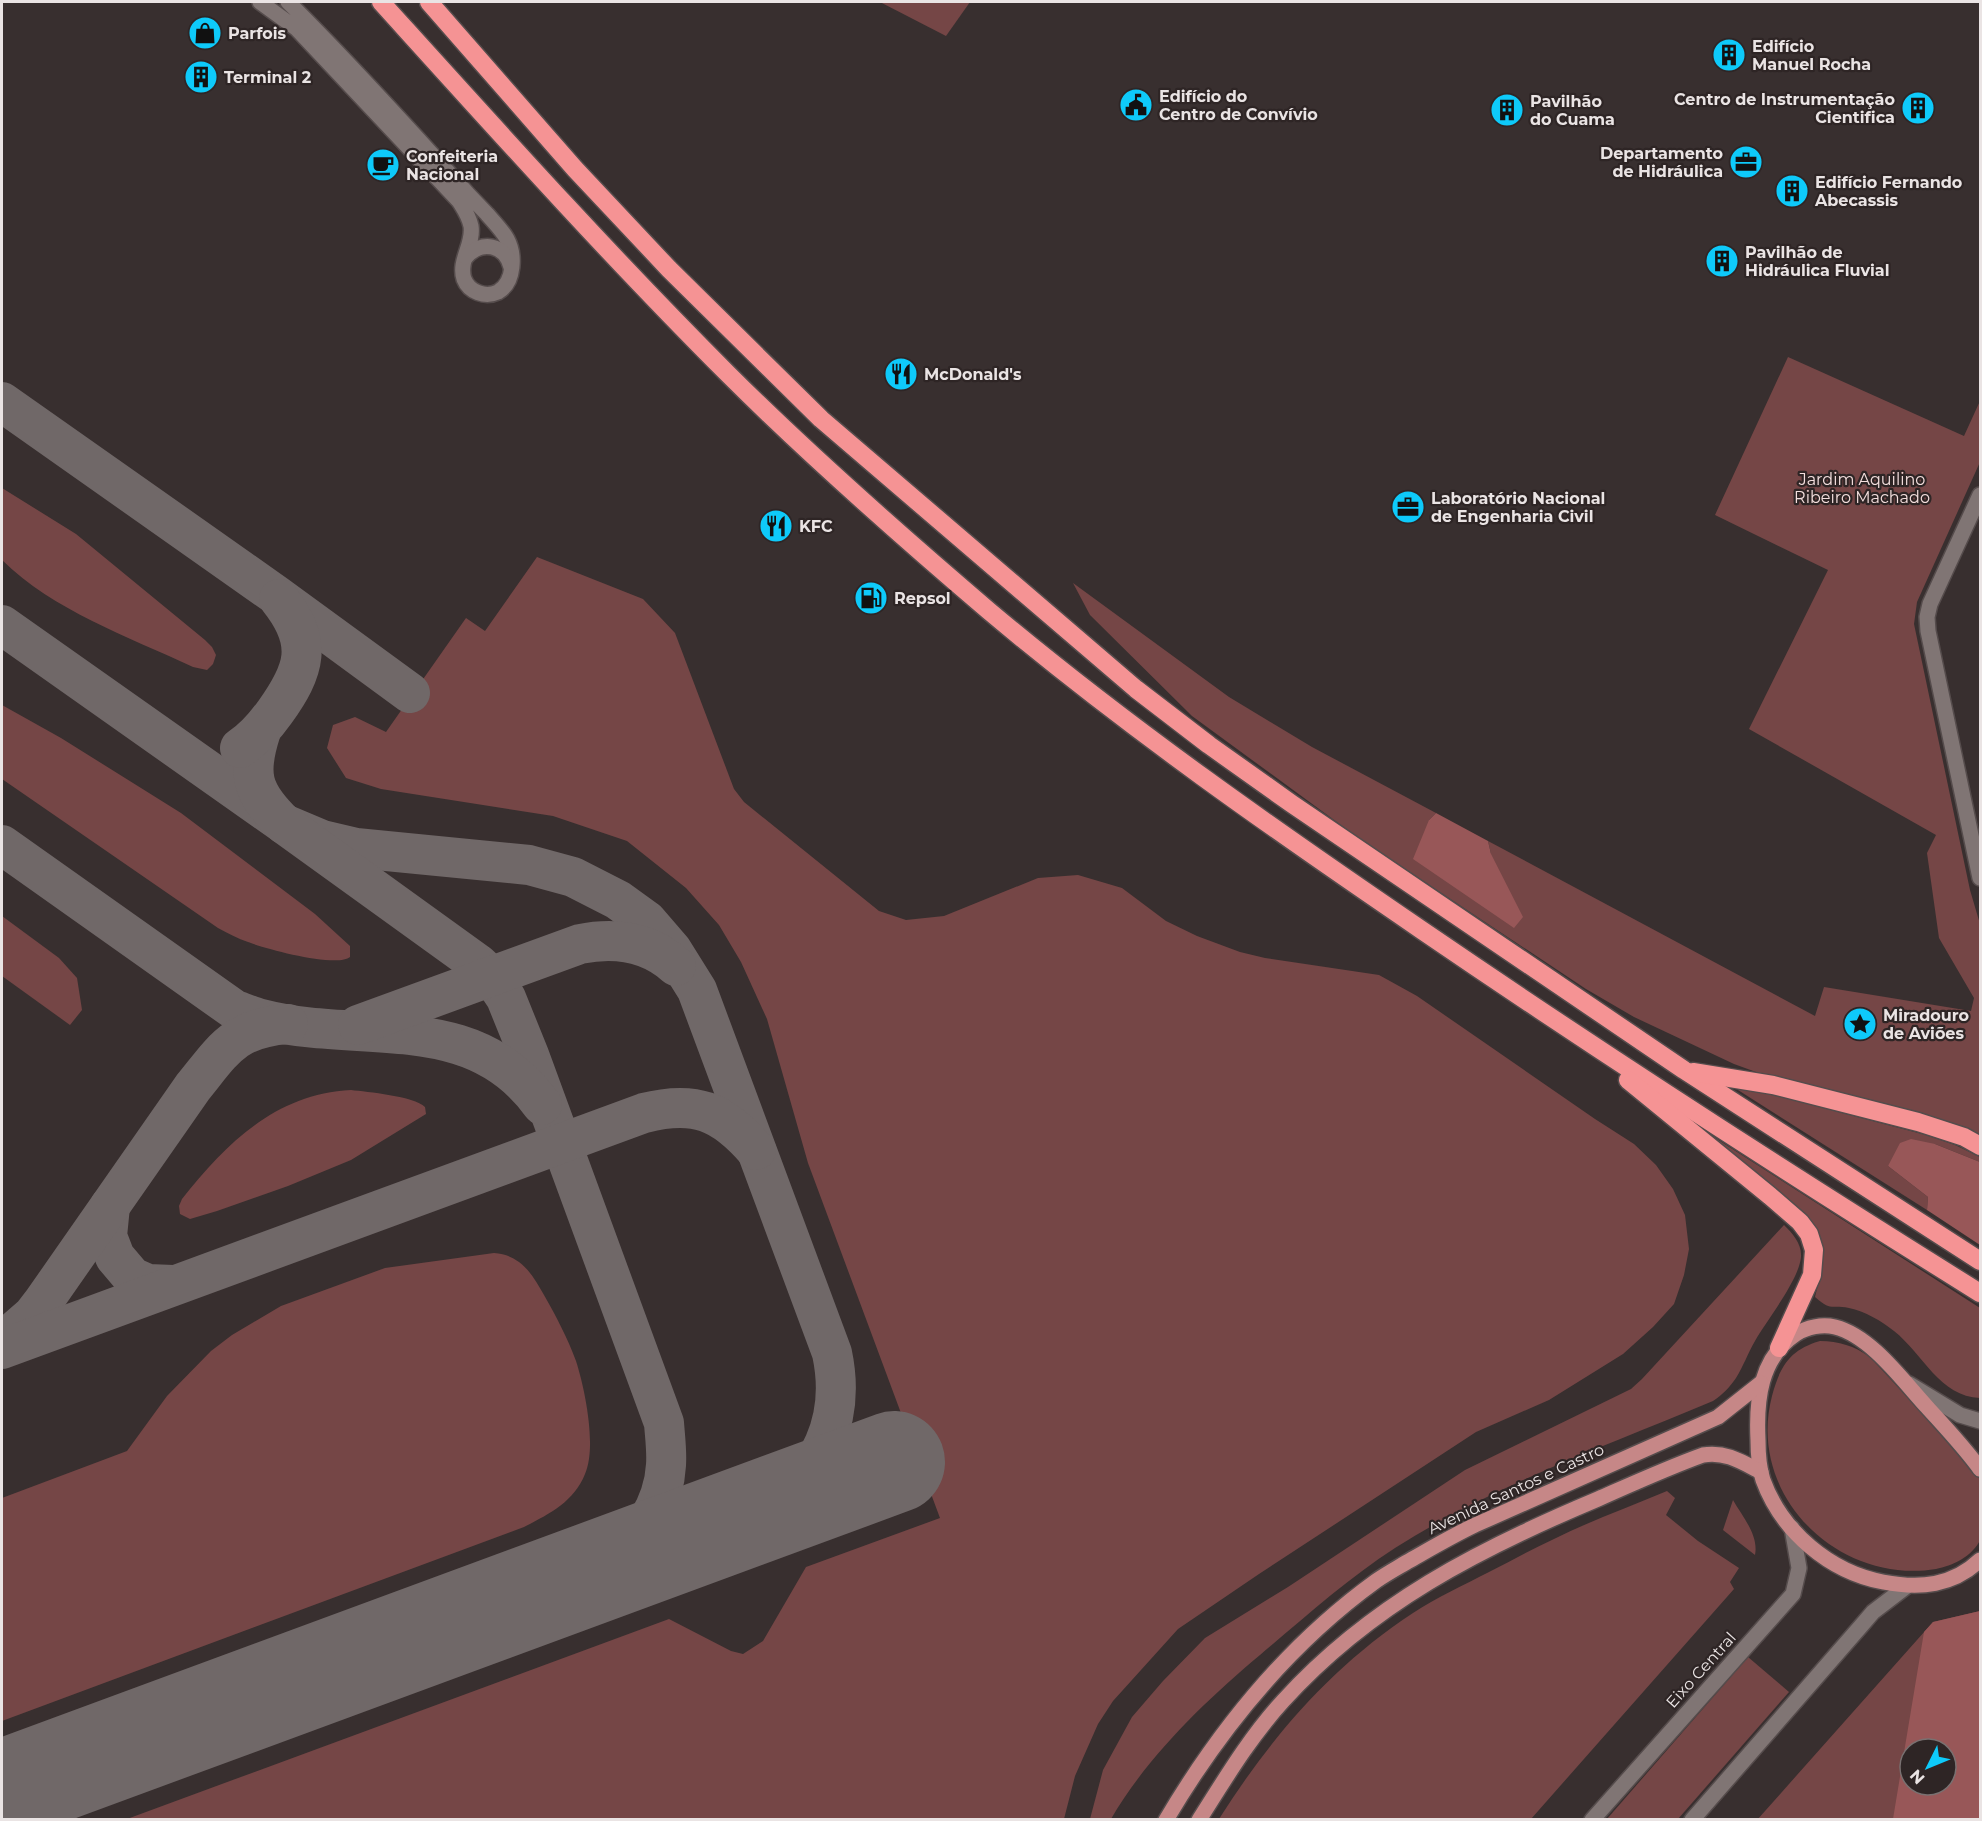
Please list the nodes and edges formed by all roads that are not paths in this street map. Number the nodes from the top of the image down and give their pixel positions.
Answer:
1 (260, 2) edge
2 (288, 2) edge
3 (381, 2) edge
4 (429, 2) edge
5 (466, 257) junction
6 (511, 268) junction
7 (1980, 495) edge
8 (1980, 878) edge
9 (1562, 1026) junction
10 (1684, 1070) junction
11 (1980, 1146) edge
12 (1980, 1261) edge
13 (1980, 1293) edge
14 (1779, 1348) junction
15 (1902, 1379) junction
16 (1761, 1383) junction
17 (1980, 1421) edge
18 (1980, 1469) edge
19 (1761, 1472) junction
20 (1792, 1528) junction
21 (1980, 1560) edge
22 (1907, 1586) junction
23 (1166, 1820) edge
24 (1199, 1820) edge
25 (1592, 1820) edge
26 (1692, 1820) edge

1 - 5 street
2 - 6 street
3 - 9 highway
4 - 10 highway
5 - 6 street
5 - 6 street
7 - 8 street
9 - 13 highway
9 - 14 highway
10 - 11 highway
10 - 12 highway
14 - 15 main road
14 - 16 main road
15 - 17 street
15 - 18 main road
16 - 19 main road
16 - 23 main road, Avenida Santos e Castro
19 - 20 main road
19 - 24 main road
20 - 22 main road
20 - 25 street, Eixo Central
21 - 22 main road
22 - 26 street

